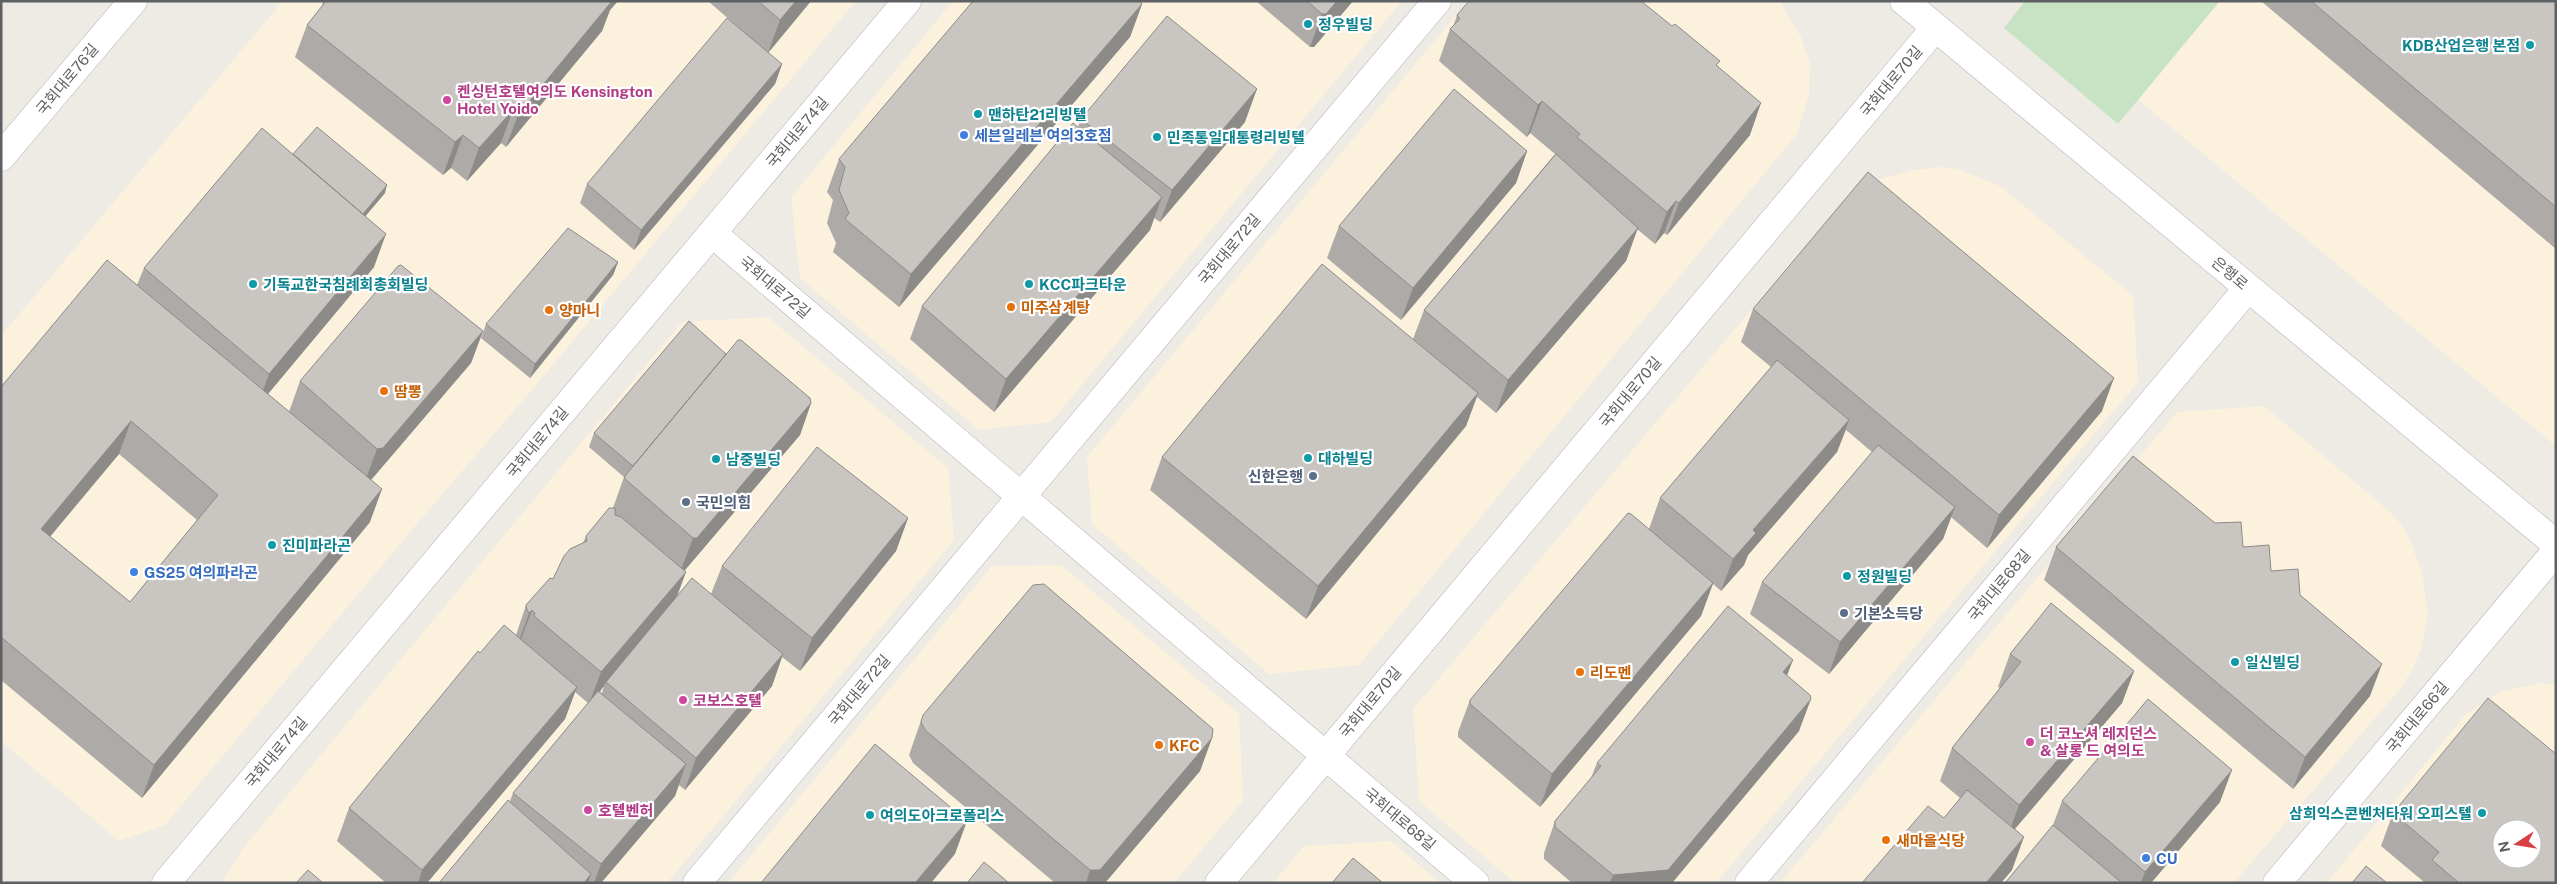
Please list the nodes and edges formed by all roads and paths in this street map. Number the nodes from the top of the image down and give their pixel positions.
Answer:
1 (133, 1) edge
2 (907, 1) edge
3 (1437, 1) edge
4 (1904, 1) edge
5 (1935, 28) junction
6 (1, 157) edge
7 (712, 233) junction
8 (2248, 288) junction
9 (1021, 496) junction
10 (2556, 544) edge
11 (2556, 552) edge
12 (1326, 756) junction
13 (166, 883) edge
14 (697, 883) edge
15 (1219, 883) edge
16 (1475, 883) edge
17 (1749, 883) edge
18 (2277, 883) edge

1 - 6 street, 국회대로76길
2 - 7 street, 국회대로74길
3 - 9 street, 국회대로72길
4 - 5 street, 은행로
5 - 8 street, 은행로
5 - 12 street, 국회대로70길
7 - 9 street, 국회대로72길
7 - 13 street, 국회대로74길
8 - 10 street, 은행로
8 - 17 street, 국회대로68길
9 - 12 street
9 - 14 street, 국회대로72길
11 - 18 street, 국회대로66길
12 - 15 street, 국회대로70길
12 - 16 street, 국회대로68길

